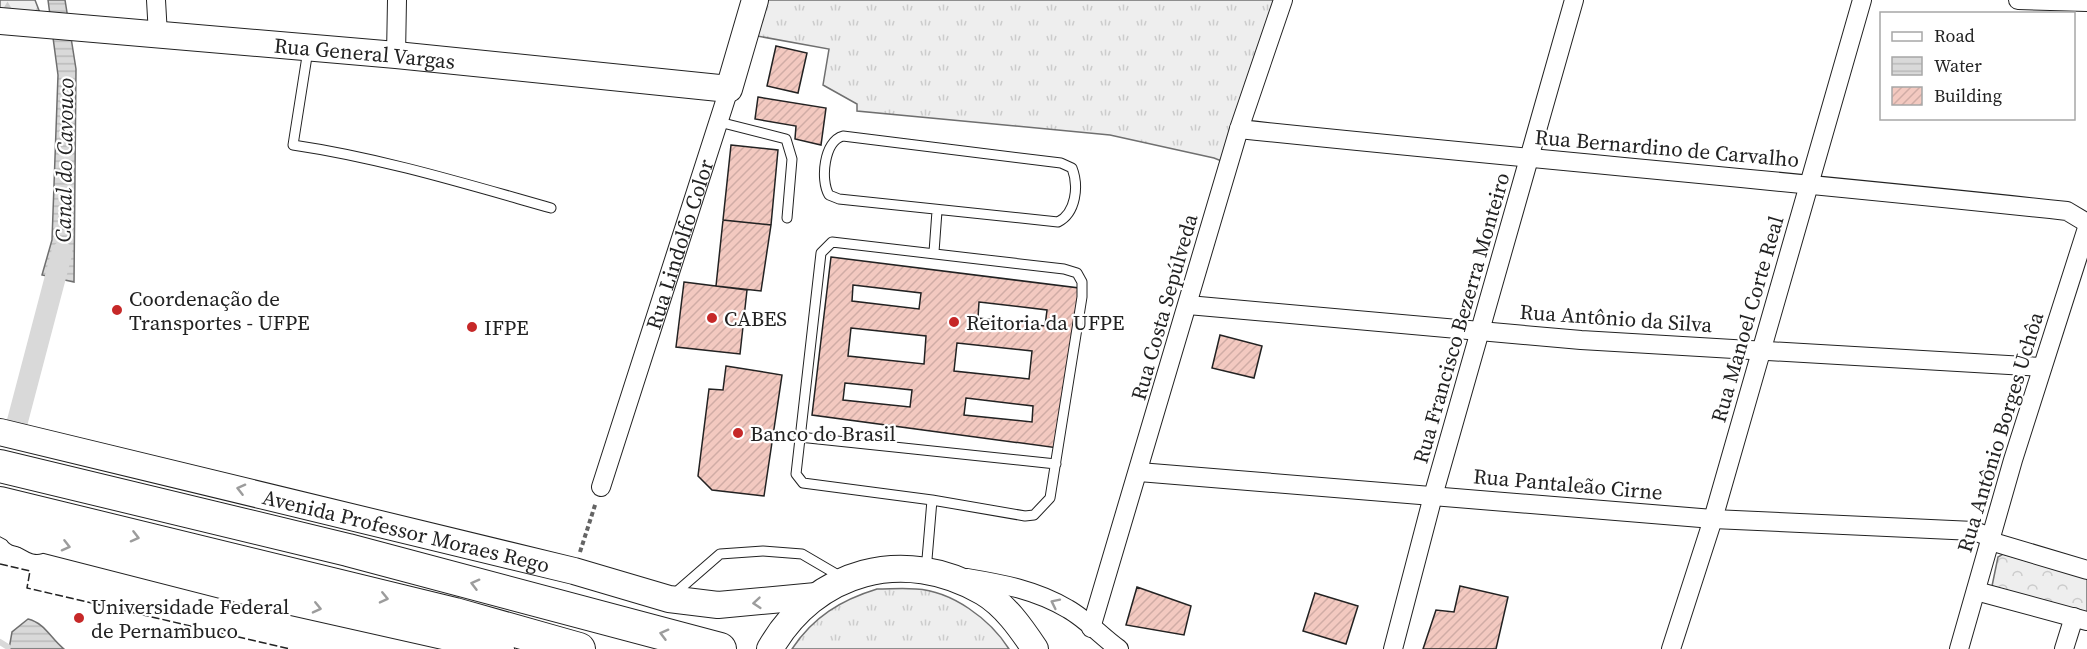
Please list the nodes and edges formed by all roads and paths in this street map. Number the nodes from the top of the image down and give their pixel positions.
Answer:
1 (156, 0) edge
2 (397, 0) edge
3 (755, 0) edge
4 (1283, 0) edge
5 (1574, 0) edge
6 (1862, 0) edge
7 (2018, 0) edge
8 (2087, 2) edge
9 (11, 23) edge
10 (158, 35) junction
11 (309, 48) junction
12 (396, 55) junction
13 (729, 89) junction
14 (719, 122) junction
15 (1239, 129) junction
16 (1530, 159) junction
17 (1809, 183) junction
18 (551, 208) dead end
19 (937, 211) junction
20 (787, 218) dead end
21 (2087, 223) edge
22 (2087, 228) edge
23 (934, 252) junction
24 (1188, 305) junction
25 (1480, 330) junction
26 (1761, 352) junction
27 (2042, 367) junction
28 (0, 432) edge
29 (799, 437) junction
30 (1056, 464) junction
31 (12, 469) edge
32 (1139, 472) junction
33 (601, 486) joint
34 (1433, 496) junction
35 (932, 500) junction
36 (1713, 519) junction
37 (11, 521) edge
38 (1990, 541) junction
39 (2086, 568) edge
40 (574, 571) junction
41 (935, 572) junction
42 (845, 579) junction
43 (1976, 591) junction
44 (816, 596) junction
45 (669, 599) junction
46 (2080, 619) edge
47 (1091, 628) junction
48 (501, 649) edge
49 (579, 649) edge
50 (720, 649) edge
51 (770, 649) edge
52 (1035, 649) edge
53 (1119, 649) edge
54 (1393, 649) edge
55 (1671, 649) edge
56 (1959, 649) edge
57 (2064, 649) edge

1 - 10 street
2 - 12 street
3 - 13 main road, Rua Lindolfo Color
4 - 15 street, Rua Costa Sepúlveda
5 - 16 street, Rua Francisco Bezerra Monteiro
6 - 17 street, Rua Manoel Corte Real
7 - 8 street
9 - 10 main road, Rua General Vargas
10 - 11 main road, Rua General Vargas
11 - 12 main road, Rua General Vargas
11 - 18 lane
12 - 13 main road, Rua General Vargas
13 - 14 street, Rua Lindolfo Color
14 - 20 lane
14 - 33 street, Rua Lindolfo Color
15 - 16 street, Rua Bernardino de Carvalho
15 - 24 street, Rua Costa Sepúlveda
16 - 17 street, Rua Bernardino de Carvalho
16 - 25 street, Rua Francisco Bezerra Monteiro
17 - 21 street, Rua Bernardino de Carvalho
17 - 26 street, Rua Manoel Corte Real
19 - 19 lane
19 - 23 lane
22 - 27 street, Rua Antônio Borges Uchôa
23 - 29 lane
23 - 30 lane
24 - 25 street, Rua Antônio da Silva
24 - 32 street, Rua Costa Sepúlveda
25 - 26 street, Rua Antônio da Silva
25 - 34 street, Rua Francisco Bezerra Monteiro
26 - 27 street, Rua Antônio da Silva
26 - 36 street, Rua Manoel Corte Real
27 - 38 street, Rua Antônio Borges Uchôa
40 -> 28 main road, Avenida Professor Moraes Rego
29 - 30 lane
29 - 35 lane
30 - 35 lane
50 -> 31 highway
32 - 34 street, Rua Pantaleão Cirne
32 - 47 street, Rua Costa Sepúlveda
33 - 40 path
34 - 36 street, Rua Pantaleão Cirne
34 - 54 street, Rua Francisco Bezerra Monteiro
35 - 41 lane
36 - 38 street, Rua Pantaleão Cirne
36 - 55 street, Rua Manoel Corte Real
37 -> 48 main road
37 -> 49 highway
38 - 39 street, Rua Pantaleão Cirne
38 - 43 street, Rua Antônio Borges Uchôa
40 - 45 main road, Avenida Professor Moraes Rego
41 - 42 main road
47 -> 41 street
41 - 52 main road
42 - 44 main road
42 - 45 lane
43 - 46 street
43 - 56 street, Rua Antônio Borges Uchôa
44 -> 45 main road, Avenida Professor Moraes Rego
44 - 51 main road
46 - 57 street
47 - 53 street

